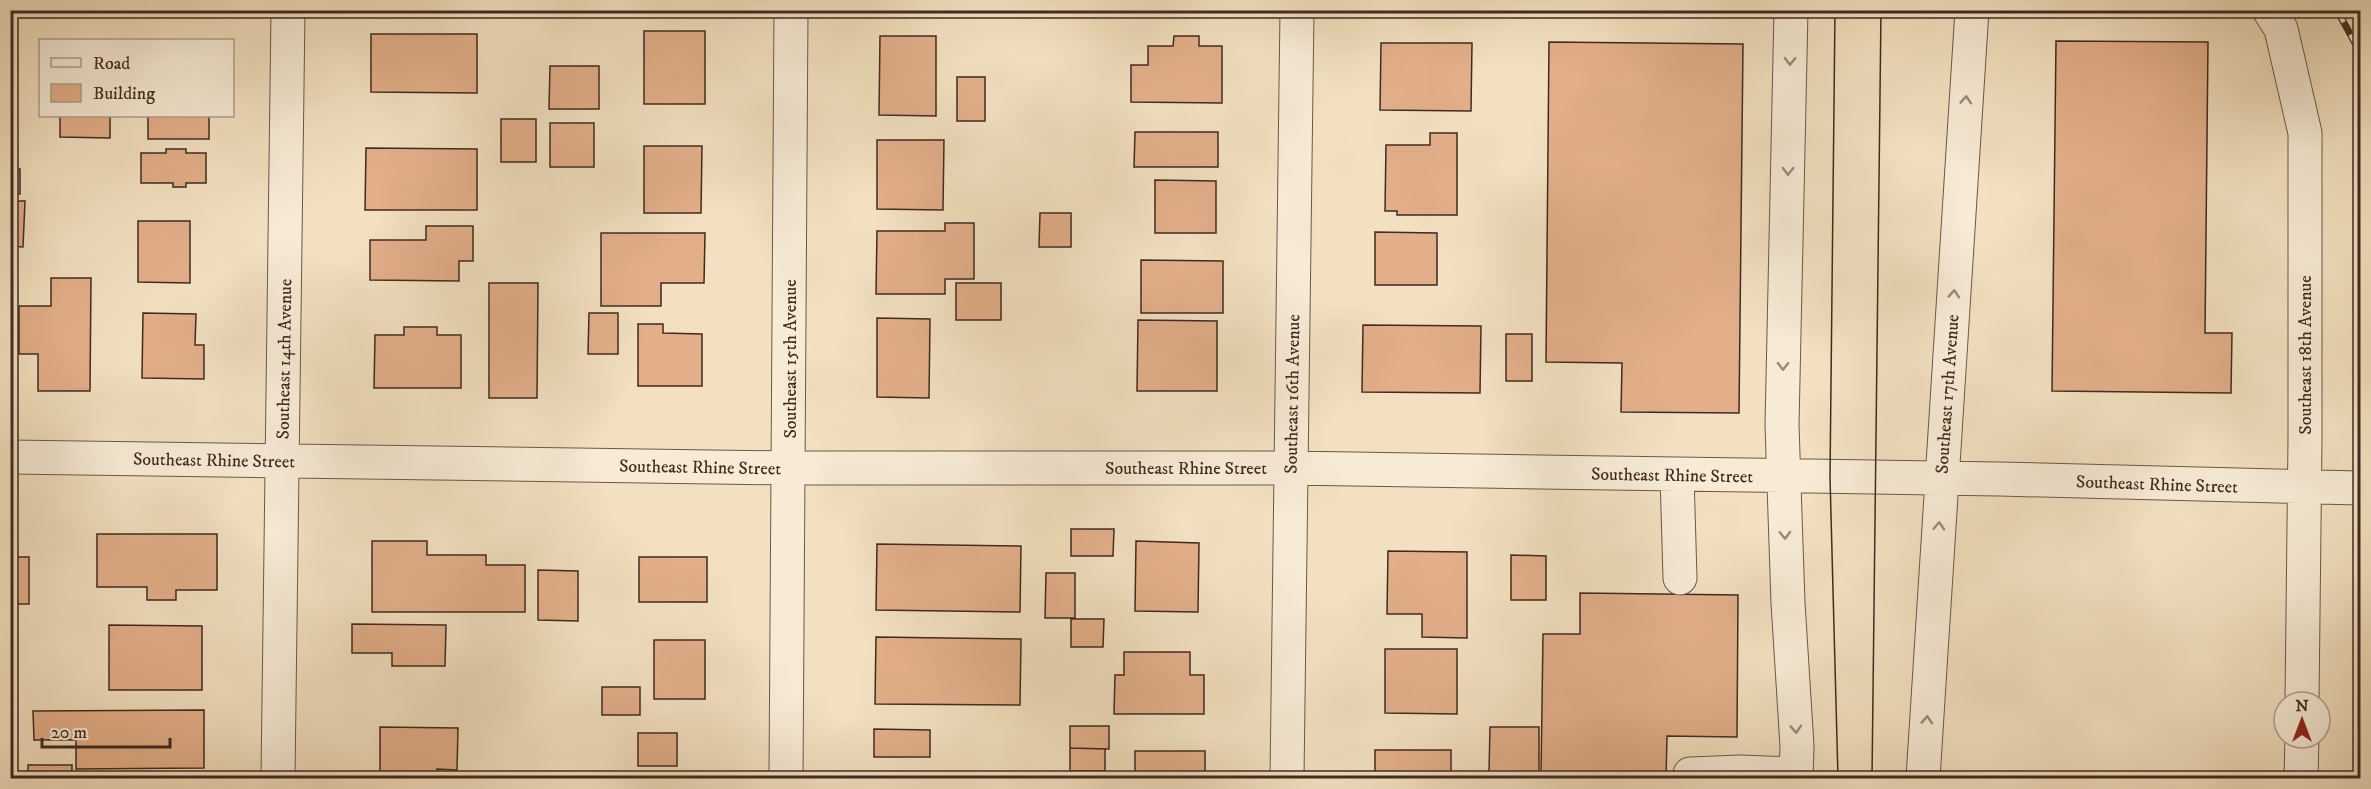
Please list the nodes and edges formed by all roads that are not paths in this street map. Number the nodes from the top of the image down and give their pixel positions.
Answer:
1 (288, 10) edge
2 (791, 10) edge
3 (1297, 10) edge
4 (1791, 10) edge
5 (1972, 10) edge
6 (2270, 12) edge
7 (10, 457) edge
8 (283, 461) junction
9 (789, 468) junction
10 (1290, 468) junction
11 (1677, 475) junction
12 (1784, 476) junction
13 (1942, 478) junction
14 (2304, 488) junction
15 (2361, 488) edge
16 (1680, 578) dead end
17 (2302, 690) edge
18 (2302, 750) edge
19 (1690, 774) dead end
20 (1797, 776) edge
21 (278, 778) edge
22 (786, 778) edge
23 (1287, 778) edge
24 (1923, 778) edge
25 (2301, 778) edge

1 - 8 street, Southeast 14th Avenue
2 - 9 street, Southeast 15th Avenue
3 - 10 street, Southeast 16th Avenue
4 -> 12 street
13 -> 5 street, Southeast 17th Avenue
6 - 14 street, Southeast 18th Avenue
7 - 8 street, Southeast Rhine Street
8 - 9 street, Southeast Rhine Street
8 - 21 street, Southeast 14th Avenue
9 - 10 street, Southeast Rhine Street
9 - 22 street, Southeast 15th Avenue
10 - 11 street, Southeast Rhine Street
10 - 23 street, Southeast 16th Avenue
11 - 12 street, Southeast Rhine Street
11 - 16 street
12 - 13 street, Southeast Rhine Street
12 -> 20 street
13 - 14 street, Southeast Rhine Street
24 -> 13 street, Southeast 17th Avenue
14 - 15 street, Southeast Rhine Street
14 - 17 street, Southeast 18th Avenue
18 - 25 street
19 - 20 street

